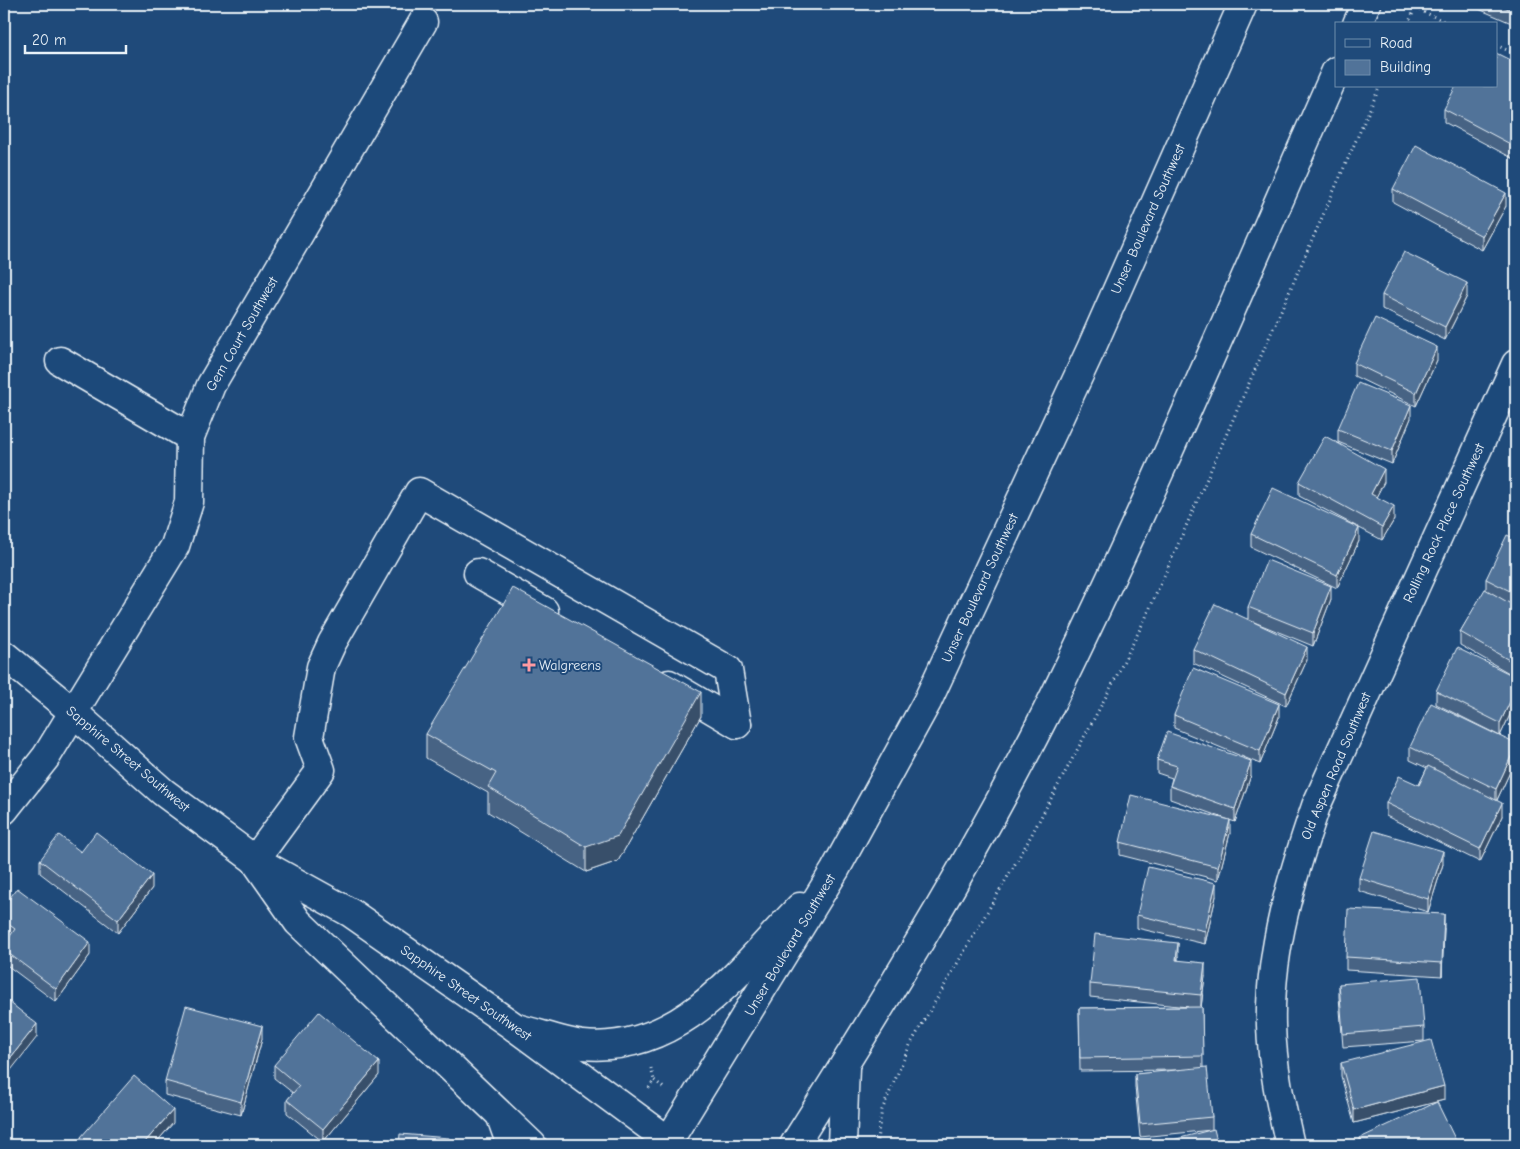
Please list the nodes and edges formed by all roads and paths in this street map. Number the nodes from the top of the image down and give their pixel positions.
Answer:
1 (1243, 4) edge
2 (1366, 4) edge
3 (1416, 6) edge
4 (424, 22) dead end
5 (1358, 22) edge
6 (1409, 22) edge
7 (1446, 22) edge
8 (1498, 46) edge
9 (1516, 54) edge
10 (1335, 73) edge
11 (1379, 88) edge
12 (60, 361) dead end
13 (1516, 364) edge
14 (190, 437) junction
15 (478, 573) dead end
16 (562, 621) edge
17 (4, 655) edge
18 (645, 670) edge
19 (1371, 682) joint
20 (72, 711) junction
21 (4, 810) edge
22 (254, 860) junction
23 (835, 870) junction
24 (516, 1028) junction
25 (845, 1064) junction
26 (501, 1117) junction
27 (670, 1144) edge
28 (511, 1145) edge
29 (532, 1145) edge
30 (794, 1145) edge
31 (842, 1145) edge
32 (876, 1145) edge
33 (1290, 1145) edge

1 - 23 street, Unser Boulevard Southwest
2 - 5 street
3 - 6 path
3 - 7 path
4 - 14 street, Gem Court Southwest
8 - 9 path
10 - 25 street
11 - 32 path
12 - 14 street
13 - 19 street, Rolling Rock Place Southwest
14 - 20 street, Gem Court Southwest
15 - 16 street
17 - 20 street, Sapphire Street Southwest
18 - 22 street
19 - 33 street, Old Aspen Road Southwest
20 - 21 street, Gem Court Southwest
20 - 22 street, Sapphire Street Southwest
22 - 24 street, Sapphire Street Southwest
22 - 26 street, Sapphire Street Southwest
23 - 24 street
23 - 27 street, Unser Boulevard Southwest
24 - 27 street, Sapphire Street Southwest
25 - 30 street
25 - 31 street
26 - 28 street
26 - 29 street, Sapphire Street Southwest

